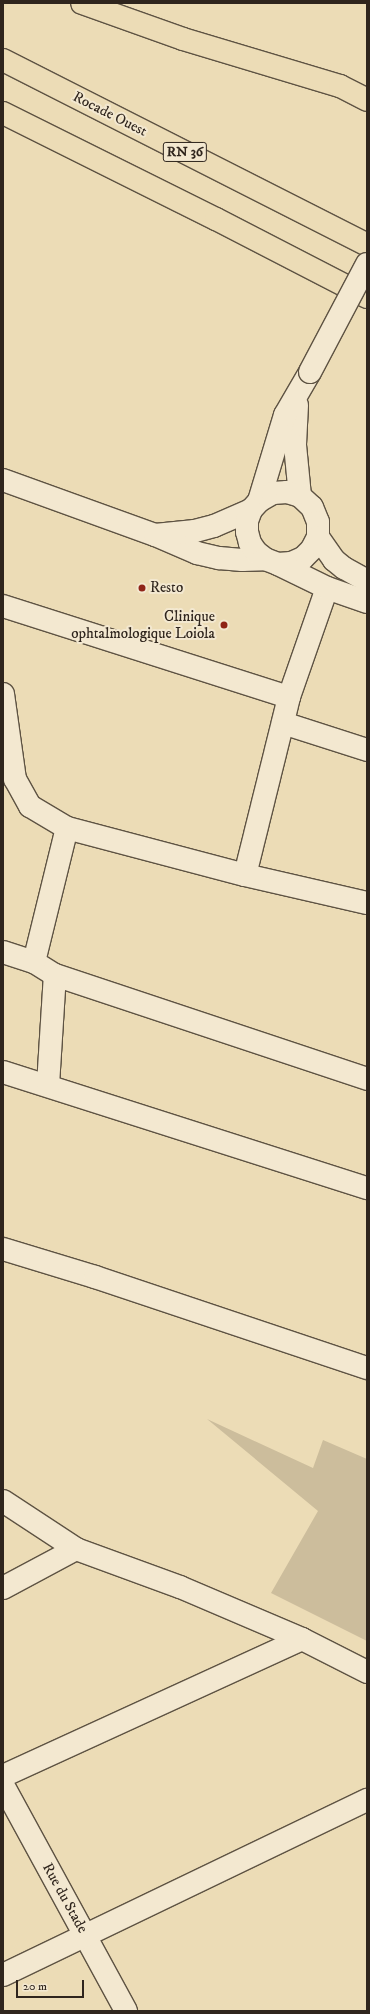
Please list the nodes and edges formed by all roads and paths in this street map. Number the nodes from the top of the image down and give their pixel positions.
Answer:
1 (82, 3) edge
2 (3, 60) edge
3 (367, 100) edge
4 (3, 113) edge
5 (367, 245) edge
6 (367, 264) edge
7 (367, 297) edge
8 (298, 394) junction
9 (3, 480) edge
10 (300, 496) junction
11 (255, 506) junction
12 (155, 535) junction
13 (318, 537) junction
14 (271, 562) junction
15 (367, 581) edge
16 (327, 588) junction
17 (367, 602) edge
18 (3, 606) edge
19 (3, 694) edge
20 (289, 697) junction
21 (283, 723) junction
22 (367, 750) edge
23 (9, 777) edge
24 (67, 828) junction
25 (245, 875) junction
26 (367, 904) edge
27 (3, 952) edge
28 (34, 962) junction
29 (55, 975) junction
30 (3, 1072) edge
31 (367, 1079) edge
32 (48, 1085) junction
33 (367, 1188) edge
34 (3, 1249) edge
35 (367, 1368) edge
36 (3, 1501) edge
37 (76, 1549) junction
38 (3, 1588) edge
39 (302, 1639) junction
40 (367, 1672) edge
41 (3, 1776) edge
42 (3, 1785) edge
43 (367, 1800) edge
44 (86, 1937) junction
45 (3, 1975) edge
46 (126, 2011) edge

1 - 3 highway
2 - 5 highway, Rocade Ouest / RN 36
4 - 7 highway
6 - 8 street, bridge
8 - 10 street
8 - 11 street
9 - 12 street
10 - 11 street
10 - 13 street
11 - 12 street
11 - 14 street
12 - 14 street
13 - 14 street
13 - 15 street
14 - 16 street
16 - 17 street
16 - 20 street
18 - 20 street
19 - 23 street
20 - 21 street
21 - 22 street
21 - 25 street
23 - 24 street
24 - 25 street
24 - 28 street
25 - 26 street
27 - 28 street
28 - 29 street
29 - 31 street
29 - 32 street
30 - 32 street
32 - 33 street
34 - 35 street
36 - 37 street
37 - 38 street
37 - 39 street
39 - 40 street
39 - 41 street
42 - 44 street, Rue du Stade
43 - 44 street
44 - 45 street
44 - 46 street, Rue du Stade

